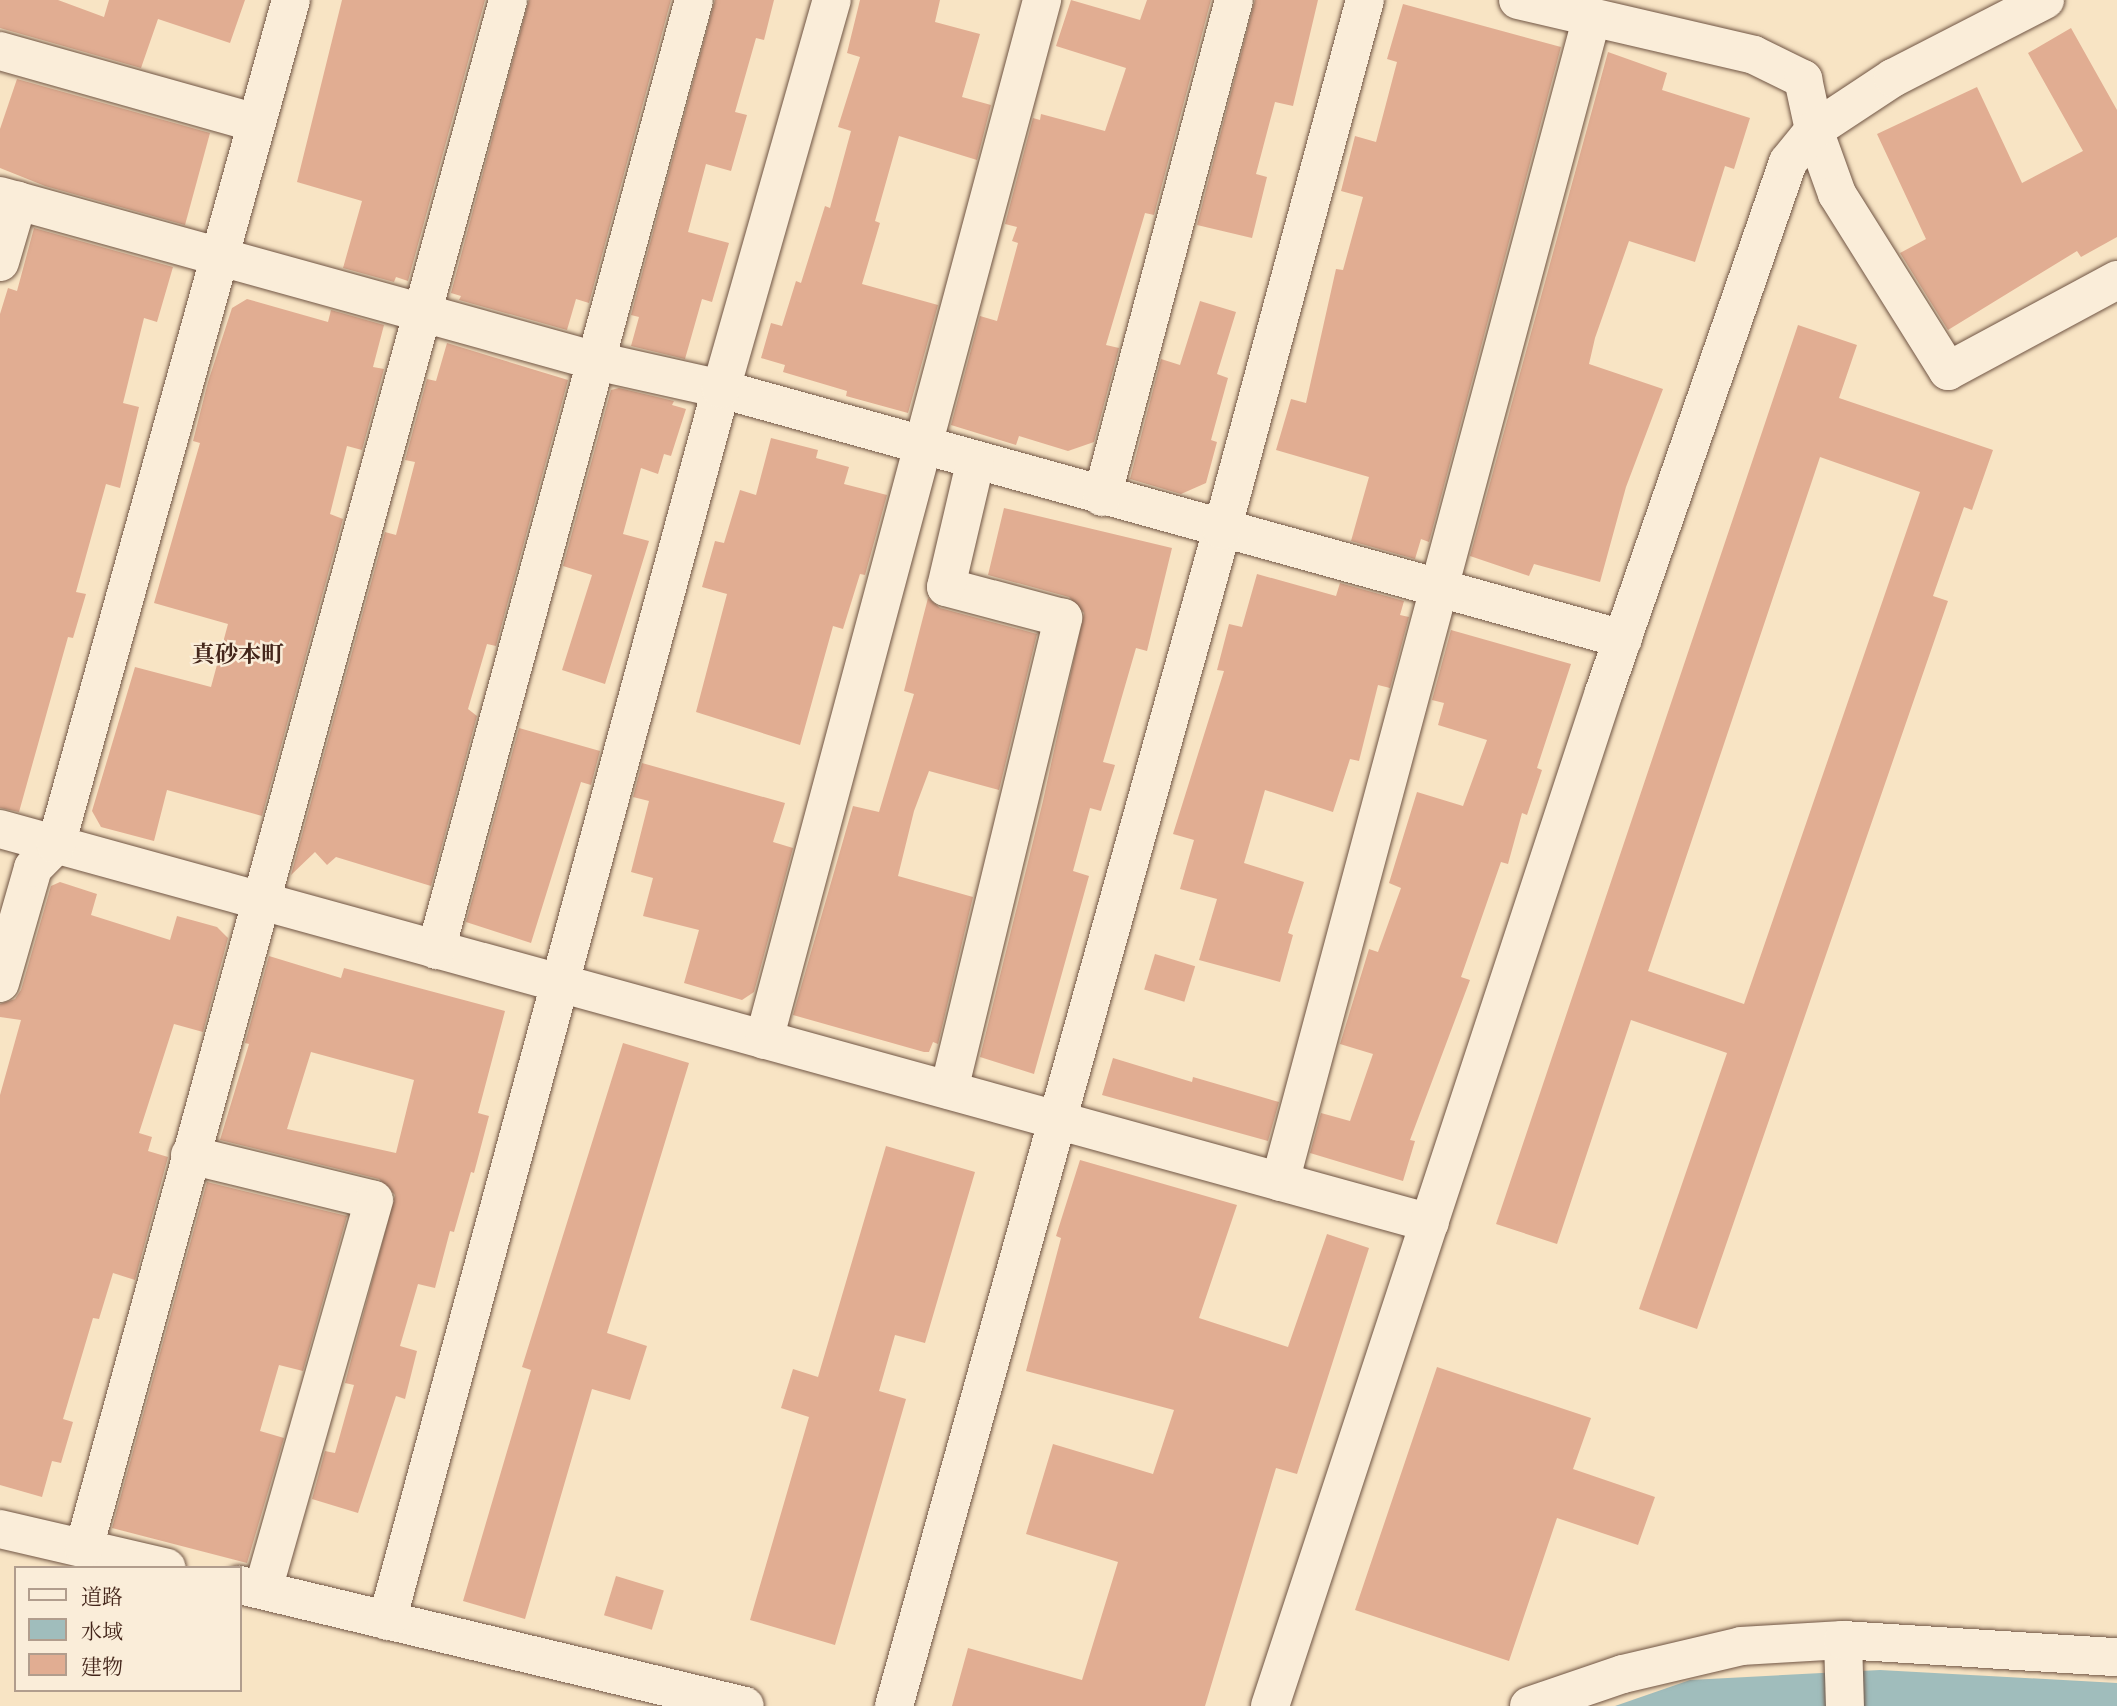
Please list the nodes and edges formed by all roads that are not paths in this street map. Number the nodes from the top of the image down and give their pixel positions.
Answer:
1 (290, 0) edge
2 (508, 0) edge
3 (694, 0) edge
4 (832, 0) edge
5 (1042, 0) edge
6 (1234, 0) edge
7 (1365, 0) edge
8 (1518, 0) edge
9 (2045, 0) edge
10 (1592, 17) junction
11 (0, 51) edge
12 (256, 123) junction
13 (1814, 130) junction
14 (9, 199) edge
15 (219, 257) junction
16 (0, 262) edge
17 (2117, 280) edge
18 (422, 313) junction
19 (596, 361) junction
20 (721, 389) junction
21 (919, 447) junction
22 (975, 463) junction
23 (1102, 497) junction
24 (1222, 530) junction
25 (1442, 589) junction
26 (1623, 639) junction
27 (0, 830) edge
28 (56, 845) junction
29 (260, 901) junction
30 (436, 950) junction
31 (0, 983) edge
32 (561, 984) junction
33 (764, 1040) junction
34 (949, 1090) junction
35 (1055, 1120) junction
36 (190, 1155) junction
37 (1280, 1182) junction
38 (1430, 1223) junction
39 (0, 1529) edge
40 (84, 1548) junction
41 (159, 1566) edge
42 (252, 1588) edge
43 (387, 1621) junction
44 (1843, 1651) junction
45 (2117, 1657) edge
46 (744, 1706) edge
47 (894, 1706) edge
48 (1270, 1706) edge
49 (1529, 1706) edge
50 (1845, 1706) edge

1 - 12 street
2 - 18 street
3 - 19 street
4 - 20 street
5 - 21 street
6 - 23 street
7 - 24 street
8 - 10 street
9 - 13 street
10 - 13 street
10 - 25 street
11 - 12 street
12 - 15 street
13 - 17 street
13 - 26 street
14 - 15 street
14 - 16 street
15 - 18 street
15 - 28 street
18 - 19 street
18 - 29 street
19 - 20 street
19 - 30 street
20 - 21 street
20 - 32 street
21 - 22 street
21 - 33 street
22 - 23 street
22 - 34 street
23 - 24 street
24 - 25 street
24 - 35 street
25 - 26 street
25 - 37 street
26 - 38 street
27 - 28 street
28 - 29 street
28 - 31 street
29 - 30 street
29 - 36 street
30 - 32 street
32 - 33 street
32 - 43 street
33 - 34 street
34 - 35 street
35 - 37 street
35 - 47 street
36 - 40 street
36 - 42 street
37 - 38 street
38 - 48 street
39 - 40 street
40 - 41 street
42 - 43 street
43 - 46 street
44 - 45 street
44 - 49 street
44 - 50 street

